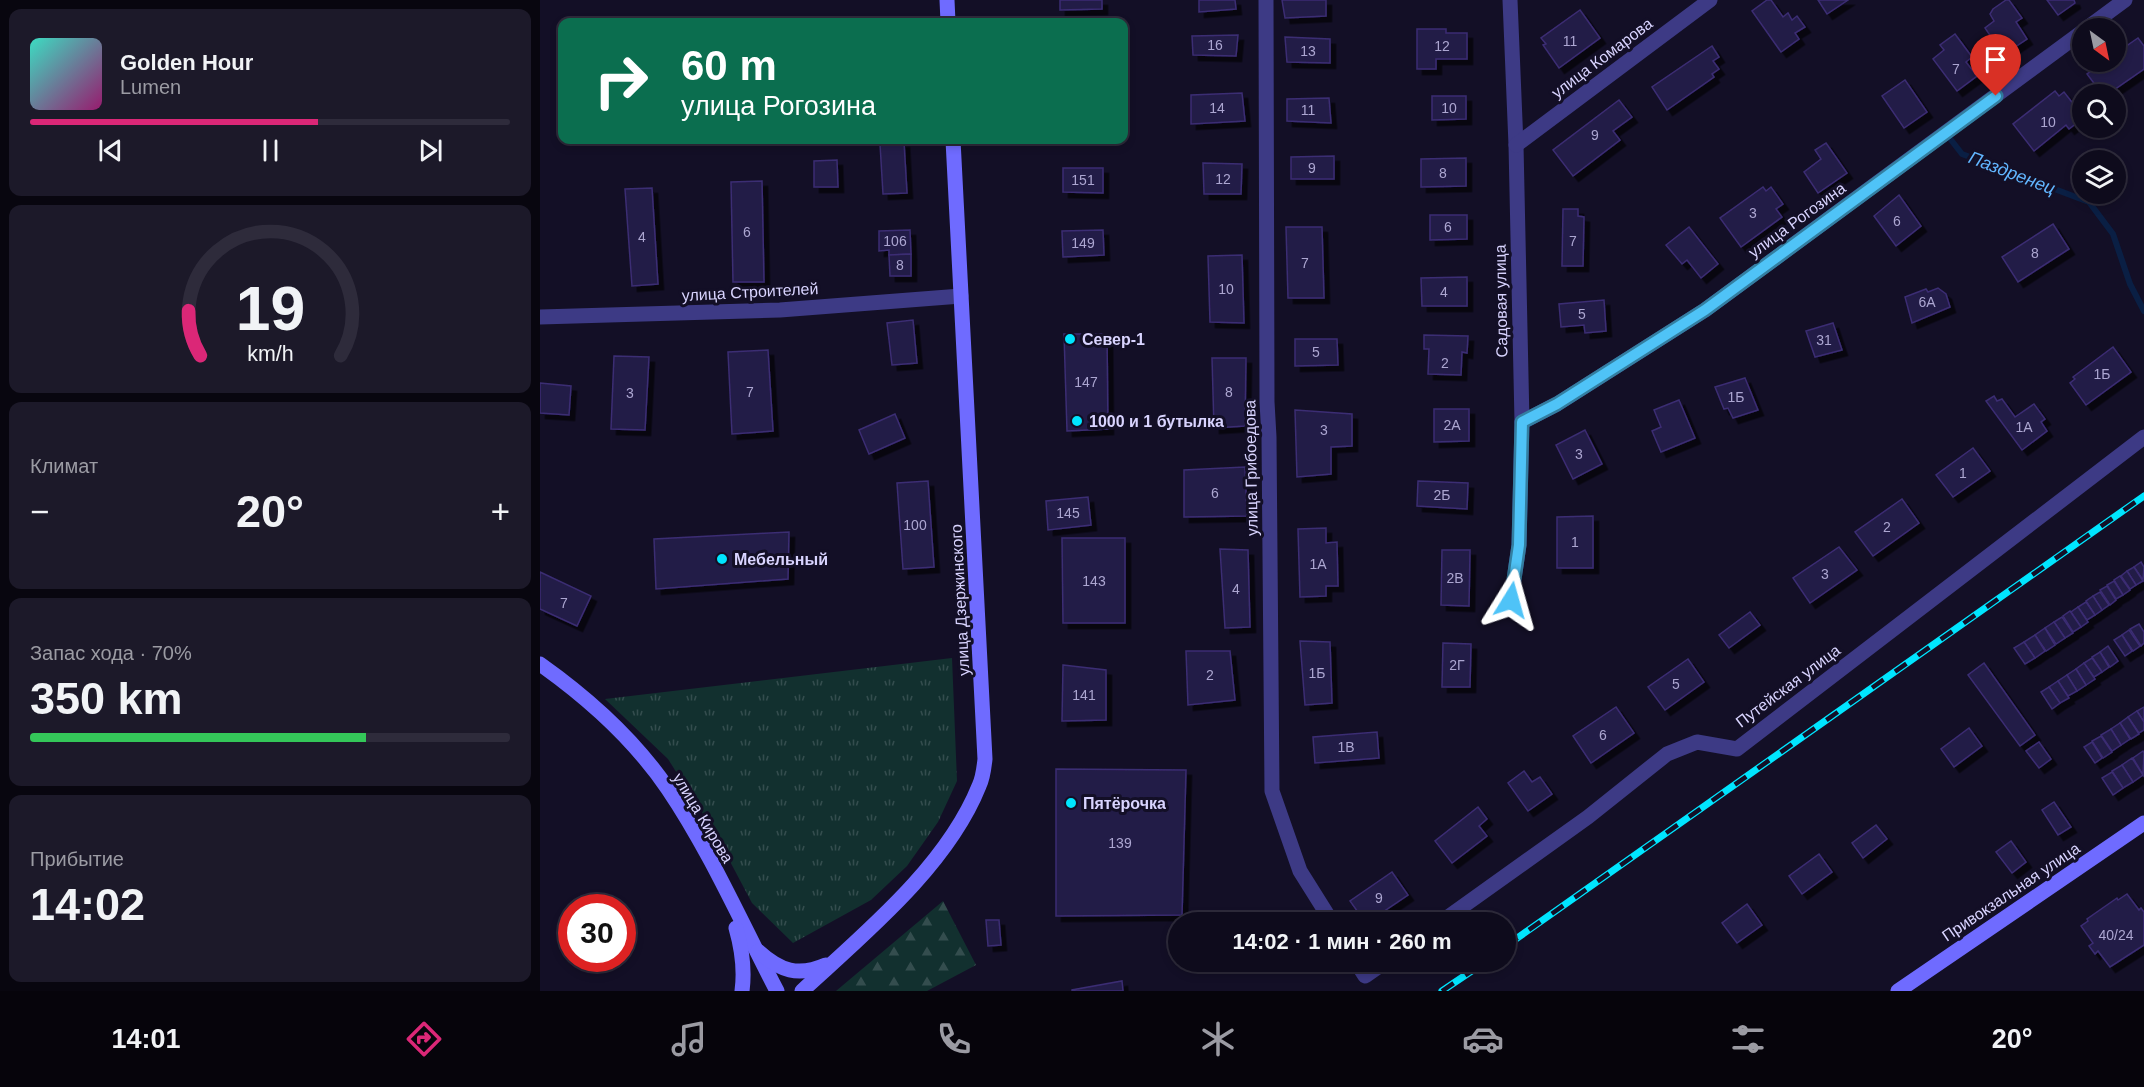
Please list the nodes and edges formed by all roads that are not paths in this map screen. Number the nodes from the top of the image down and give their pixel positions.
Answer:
1 (947, 0) edge
2 (1266, 0) edge
3 (1510, 0) edge
4 (1710, 0) edge
5 (2126, 0) edge
6 (948, 18) edge
7 (2101, 18) edge
8 (2072, 39) edge
9 (953, 144) edge
10 (1516, 145) junction
11 (961, 296) junction
12 (540, 317) edge
13 (1522, 422) junction
14 (2144, 437) edge
15 (1511, 600) dead end
16 (540, 664) edge
17 (2142, 829) edge
18 (727, 896) junction
19 (1326, 912) edge
20 (1455, 912) edge
21 (753, 947) junction
22 (834, 961) junction
23 (742, 991) edge
24 (777, 991) edge
25 (802, 991) edge
26 (1898, 991) edge

1 - 6 main road
2 - 19 street, улица Грибоедова
3 - 10 street, Садовая улица
4 - 10 street, улица Комарова
5 - 7 street
8 - 13 street, улица Рогозина
9 - 11 main road, улица Дзержинского
10 - 13 street, Садовая улица
11 - 12 street, улица Строителей
11 - 22 main road, улица Дзержинского
13 - 15 street, Садовая улица
14 - 20 street, Путейская улица
16 - 18 main road, улица Кирова
17 - 26 main road, Привокзальная улица
18 - 21 main road, улица Кирова
18 - 23 main road
21 - 22 main road
21 - 24 main road, улица Кирова
22 - 25 main road, улица Дзержинского

